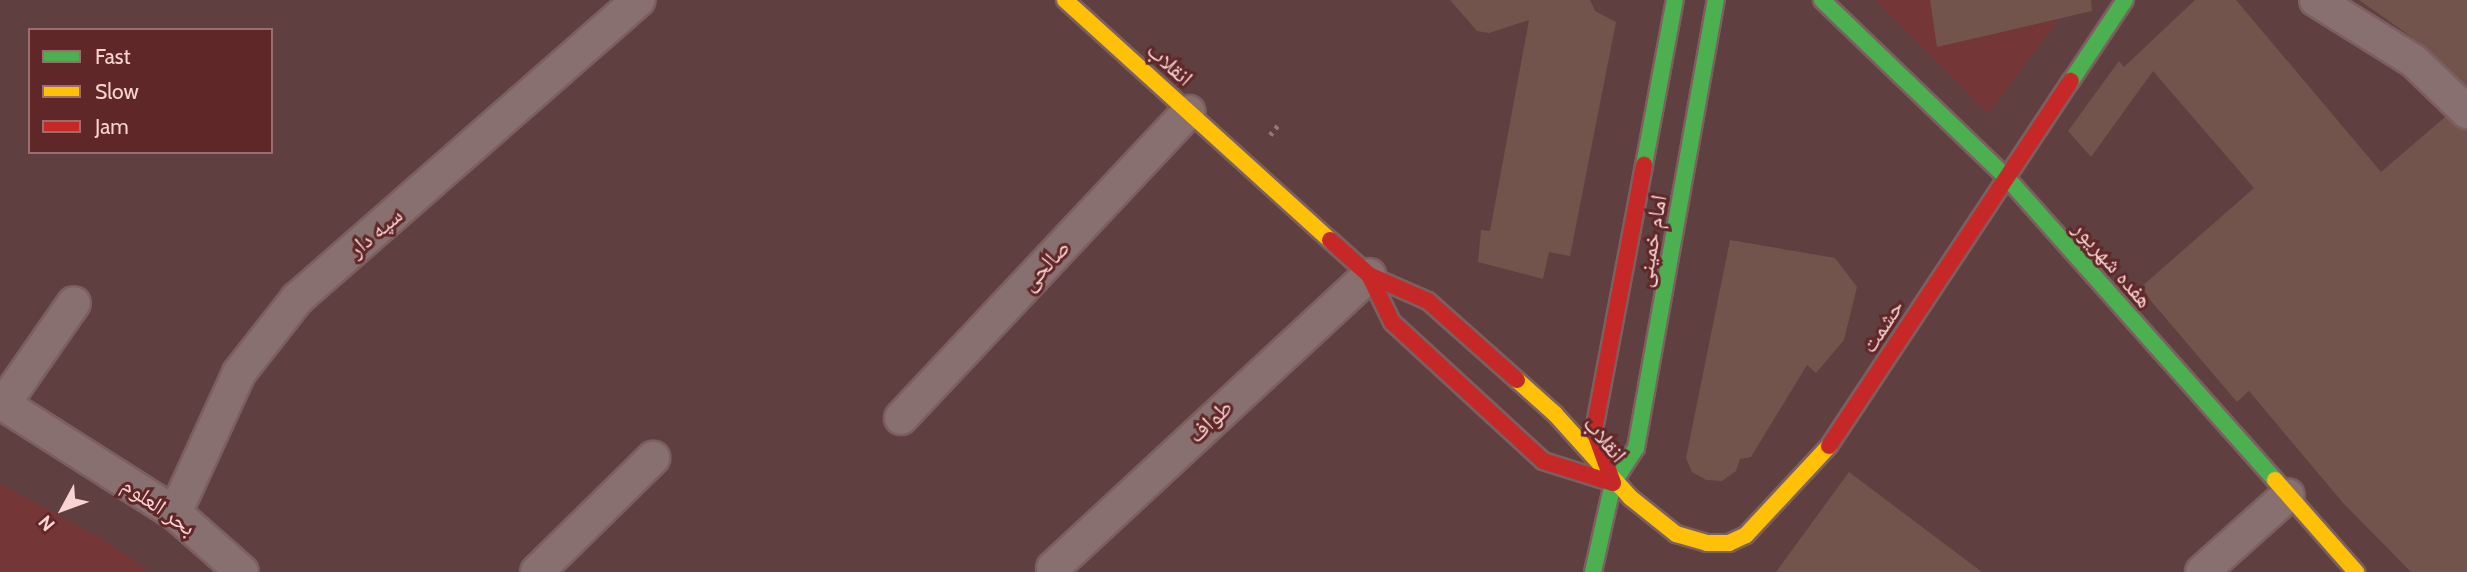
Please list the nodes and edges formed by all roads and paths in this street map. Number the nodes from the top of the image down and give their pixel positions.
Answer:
1 (638, 0) edge
2 (1065, 0) edge
3 (1675, 0) edge
4 (1716, 0) edge
5 (1822, 0) edge
6 (2125, 0) edge
7 (2316, 0) edge
8 (2051, 111) junction
9 (2467, 111) edge
10 (1188, 112) junction
11 (1962, 135) junction
12 (2007, 178) junction
13 (1369, 275) junction
14 (74, 303) dead end
15 (2, 404) edge
16 (901, 418) dead end
17 (653, 458) dead end
18 (1613, 483) junction
19 (2288, 495) junction
20 (175, 513) junction
21 (1053, 568) dead end
22 (242, 572) edge
23 (537, 572) edge
24 (1594, 572) edge
25 (2202, 572) edge
26 (2356, 572) edge

1 - 20 street, سپه دار
2 - 10 main road, انقلاب
3 - 18 main road, امام خمینی
4 - 18 main road, امام خمینی
5 - 11 main road, هفده شهریور
6 - 8 main road, حشمت
7 - 9 street
8 - 11 main road
8 - 12 main road, حشمت
10 - 13 main road, انقلاب
10 - 16 street, صالحی
11 - 12 main road, هفده شهریور
12 - 18 main road, حشمت
12 - 19 main road, هفده شهریور
13 - 18 main road, انقلاب
13 - 18 main road, انقلاب
13 - 21 street, طواف
14 - 15 street
15 - 20 street, بحر العلوم
17 - 23 street
18 - 24 main road, امام خمینی
19 - 25 street
19 - 26 main road, هفده شهریور
20 - 22 street, بحر العلوم

